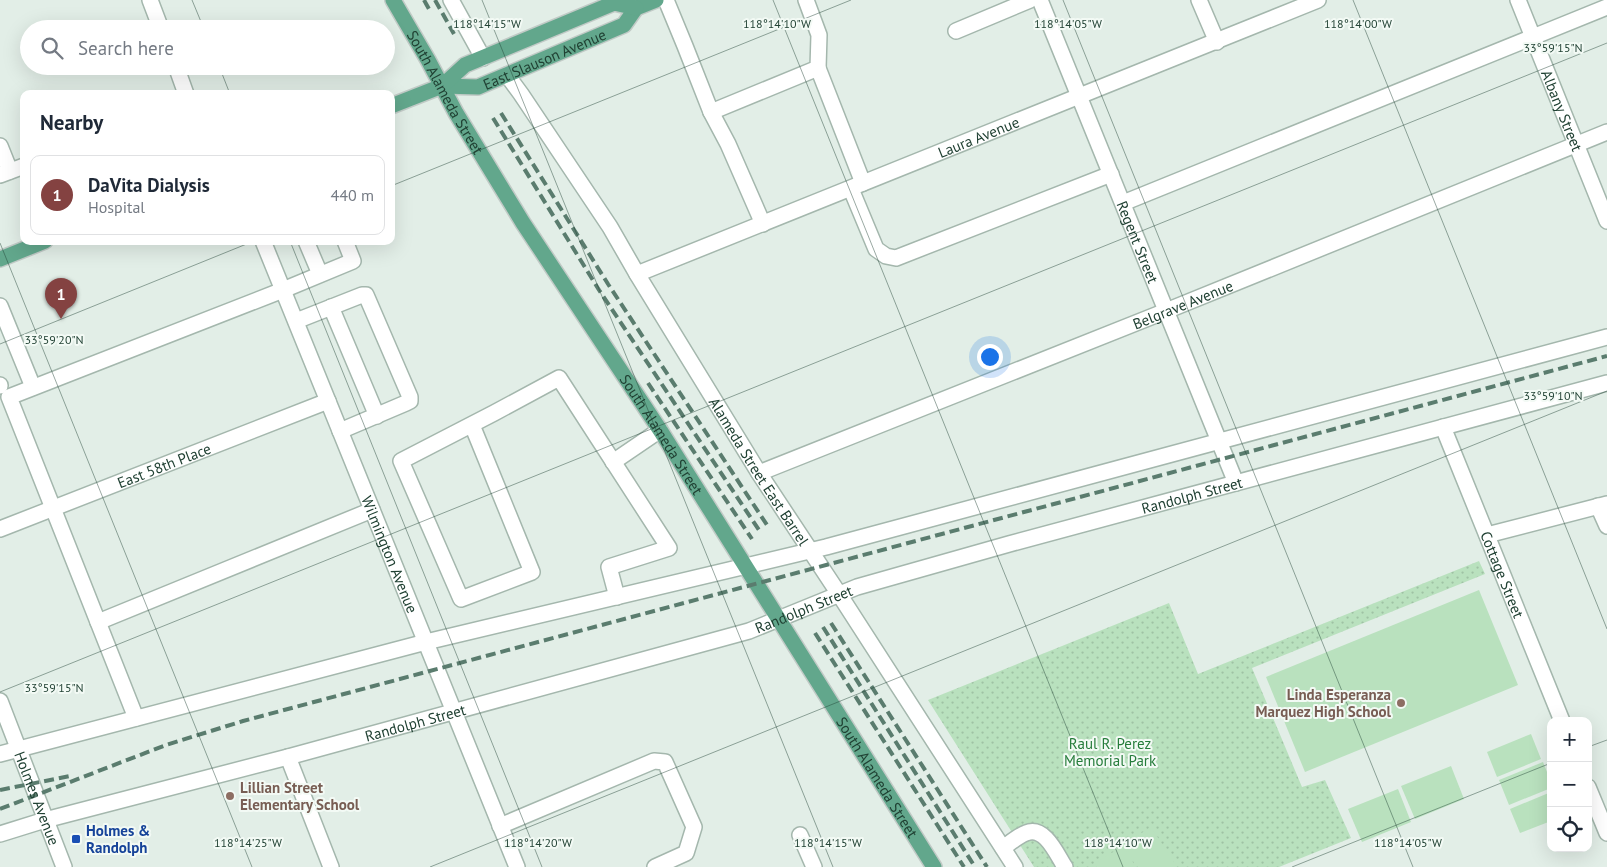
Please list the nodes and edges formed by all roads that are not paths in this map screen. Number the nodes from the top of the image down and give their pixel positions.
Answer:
1 (150, 0) edge
2 (393, 0) edge
3 (451, 0) edge
4 (656, 0) edge
5 (666, 0) edge
6 (806, 0) edge
7 (1030, 0) edge
8 (1040, 0) edge
9 (1199, 0) edge
10 (1318, 0) edge
11 (1518, 0) edge
12 (1607, 7) edge
13 (636, 8) junction
14 (158, 20) edge
15 (956, 31) dead end
16 (1532, 37) junction
17 (1217, 42) junction
18 (483, 58) junction
19 (818, 68) junction
20 (179, 75) edge
21 (507, 75) junction
22 (442, 86) junction
23 (185, 90) edge
24 (1079, 96) junction
25 (395, 104) edge
26 (711, 112) junction
27 (1607, 132) edge
28 (1576, 145) junction
29 (0, 146) edge
30 (11, 171) edge
31 (1111, 174) junction
32 (857, 186) junction
33 (1123, 203) junction
34 (1607, 221) edge
35 (763, 224) junction
36 (35, 245) edge
37 (265, 245) edge
38 (308, 245) edge
39 (347, 245) edge
40 (0, 259) edge
41 (320, 274) junction
42 (637, 274) junction
43 (283, 290) junction
44 (0, 306) edge
45 (331, 307) junction
46 (1166, 311) junction
47 (296, 321) junction
48 (1607, 336) edge
49 (1607, 383) edge
50 (33, 387) junction
51 (328, 401) junction
52 (377, 416) junction
53 (472, 425) junction
54 (1444, 427) junction
55 (660, 430) junction
56 (340, 431) junction
57 (1219, 441) junction
58 (613, 462) junction
59 (759, 473) junction
60 (1236, 483) junction
61 (1603, 505) edge
62 (53, 508) junction
63 (372, 510) junction
64 (1607, 526) edge
65 (0, 529) edge
66 (1487, 535) junction
67 (810, 551) junction
68 (745, 566) junction
69 (839, 594) junction
70 (617, 596) junction
71 (778, 620) junction
72 (98, 622) junction
73 (426, 642) junction
74 (0, 701) edge
75 (454, 711) junction
76 (1560, 717) edge
77 (136, 718) junction
78 (20, 749) junction
79 (0, 754) edge
80 (288, 757) junction
81 (1592, 796) edge
82 (45, 820) junction
83 (500, 826) junction
84 (1607, 833) edge
85 (0, 834) edge
86 (800, 835) dead end
87 (1003, 848) junction
88 (64, 867) edge
89 (331, 867) edge
90 (517, 867) edge
91 (655, 867) edge
92 (814, 867) edge
93 (934, 867) edge
94 (1015, 867) edge
95 (1065, 867) edge

1 - 14 street
2 - 22 main road, South Alameda Street
3 - 18 street
4 - 13 main road, East Slauson Avenue
5 - 26 street
6 - 19 street
7 - 15 street
8 - 24 street, Regent Street
9 - 17 street
10 - 17 street, Laura Avenue
11 - 16 street, Albany Street
12 - 16 street
13 - 18 main road, East Slauson Avenue
13 - 21 main road, East Slauson Avenue
16 - 28 street, Albany Street
16 - 33 street
17 - 24 street, Laura Avenue
18 - 22 main road, East Slauson Avenue
19 - 26 street
19 - 32 street
20 - 23 street
21 - 22 main road, East Slauson Avenue
21 - 42 street, Alameda Street East Barrel
22 - 25 main road, East Slauson Avenue
22 - 55 main road, South Alameda Street
24 - 31 street, Regent Street
24 - 32 street, Laura Avenue
26 - 35 street
27 - 28 street, Belgrave Avenue
28 - 34 street, Albany Street
28 - 46 street, Belgrave Avenue
29 - 30 street
31 - 32 street
31 - 33 street, Regent Street
32 - 35 street, Laura Avenue
33 - 46 street, Regent Street
35 - 42 street, Laura Avenue
36 - 40 main road
37 - 43 street, Wilmington Avenue
38 - 41 street
39 - 41 street
41 - 43 street
42 - 59 street, Alameda Street East Barrel
43 - 47 street, Wilmington Avenue
43 - 50 street
44 - 50 street
45 - 47 street
45 - 52 street
45 - 52 street
46 - 57 street, Regent Street
46 - 59 street, Belgrave Avenue
47 - 51 street, Wilmington Avenue
48 - 57 street
49 - 54 street, Randolph Street
50 - 62 street
51 - 56 street, Wilmington Avenue
51 - 62 street, East 58th Place
52 - 56 street
53 - 53 street
53 - 58 street
54 - 60 street, Randolph Street
54 - 66 street, Cottage Street
55 - 58 street
55 - 68 main road, South Alameda Street
56 - 63 street, Wilmington Avenue
57 - 60 street, Regent Street
57 - 67 street
58 - 70 street
59 - 67 street, Alameda Street East Barrel
60 - 69 street, Randolph Street
61 - 64 street
61 - 66 street
62 - 65 street, East 58th Place
62 - 72 street
63 - 72 street
63 - 73 street, Wilmington Avenue
66 - 76 street, Cottage Street
67 - 68 street
67 - 69 street, Alameda Street East Barrel
68 - 70 street
68 - 71 main road, South Alameda Street
69 - 71 street, Randolph Street
69 - 87 street, Alameda Street East Barrel
70 - 73 street
71 - 75 street, Randolph Street
71 - 93 main road, South Alameda Street
72 - 77 street
73 - 75 street, Wilmington Avenue
73 - 77 street
74 - 78 street, Holmes Avenue
75 - 80 street, Randolph Street
75 - 83 street, Wilmington Avenue
77 - 78 street
78 - 79 street
78 - 82 street, Holmes Avenue
80 - 82 street, Randolph Street
80 - 89 street
81 - 84 street
82 - 85 street, Randolph Street
82 - 88 street, Holmes Avenue
83 - 90 street, Wilmington Avenue
83 - 91 street
86 - 92 street
87 - 94 street, Alameda Street East Barrel
87 - 95 street

